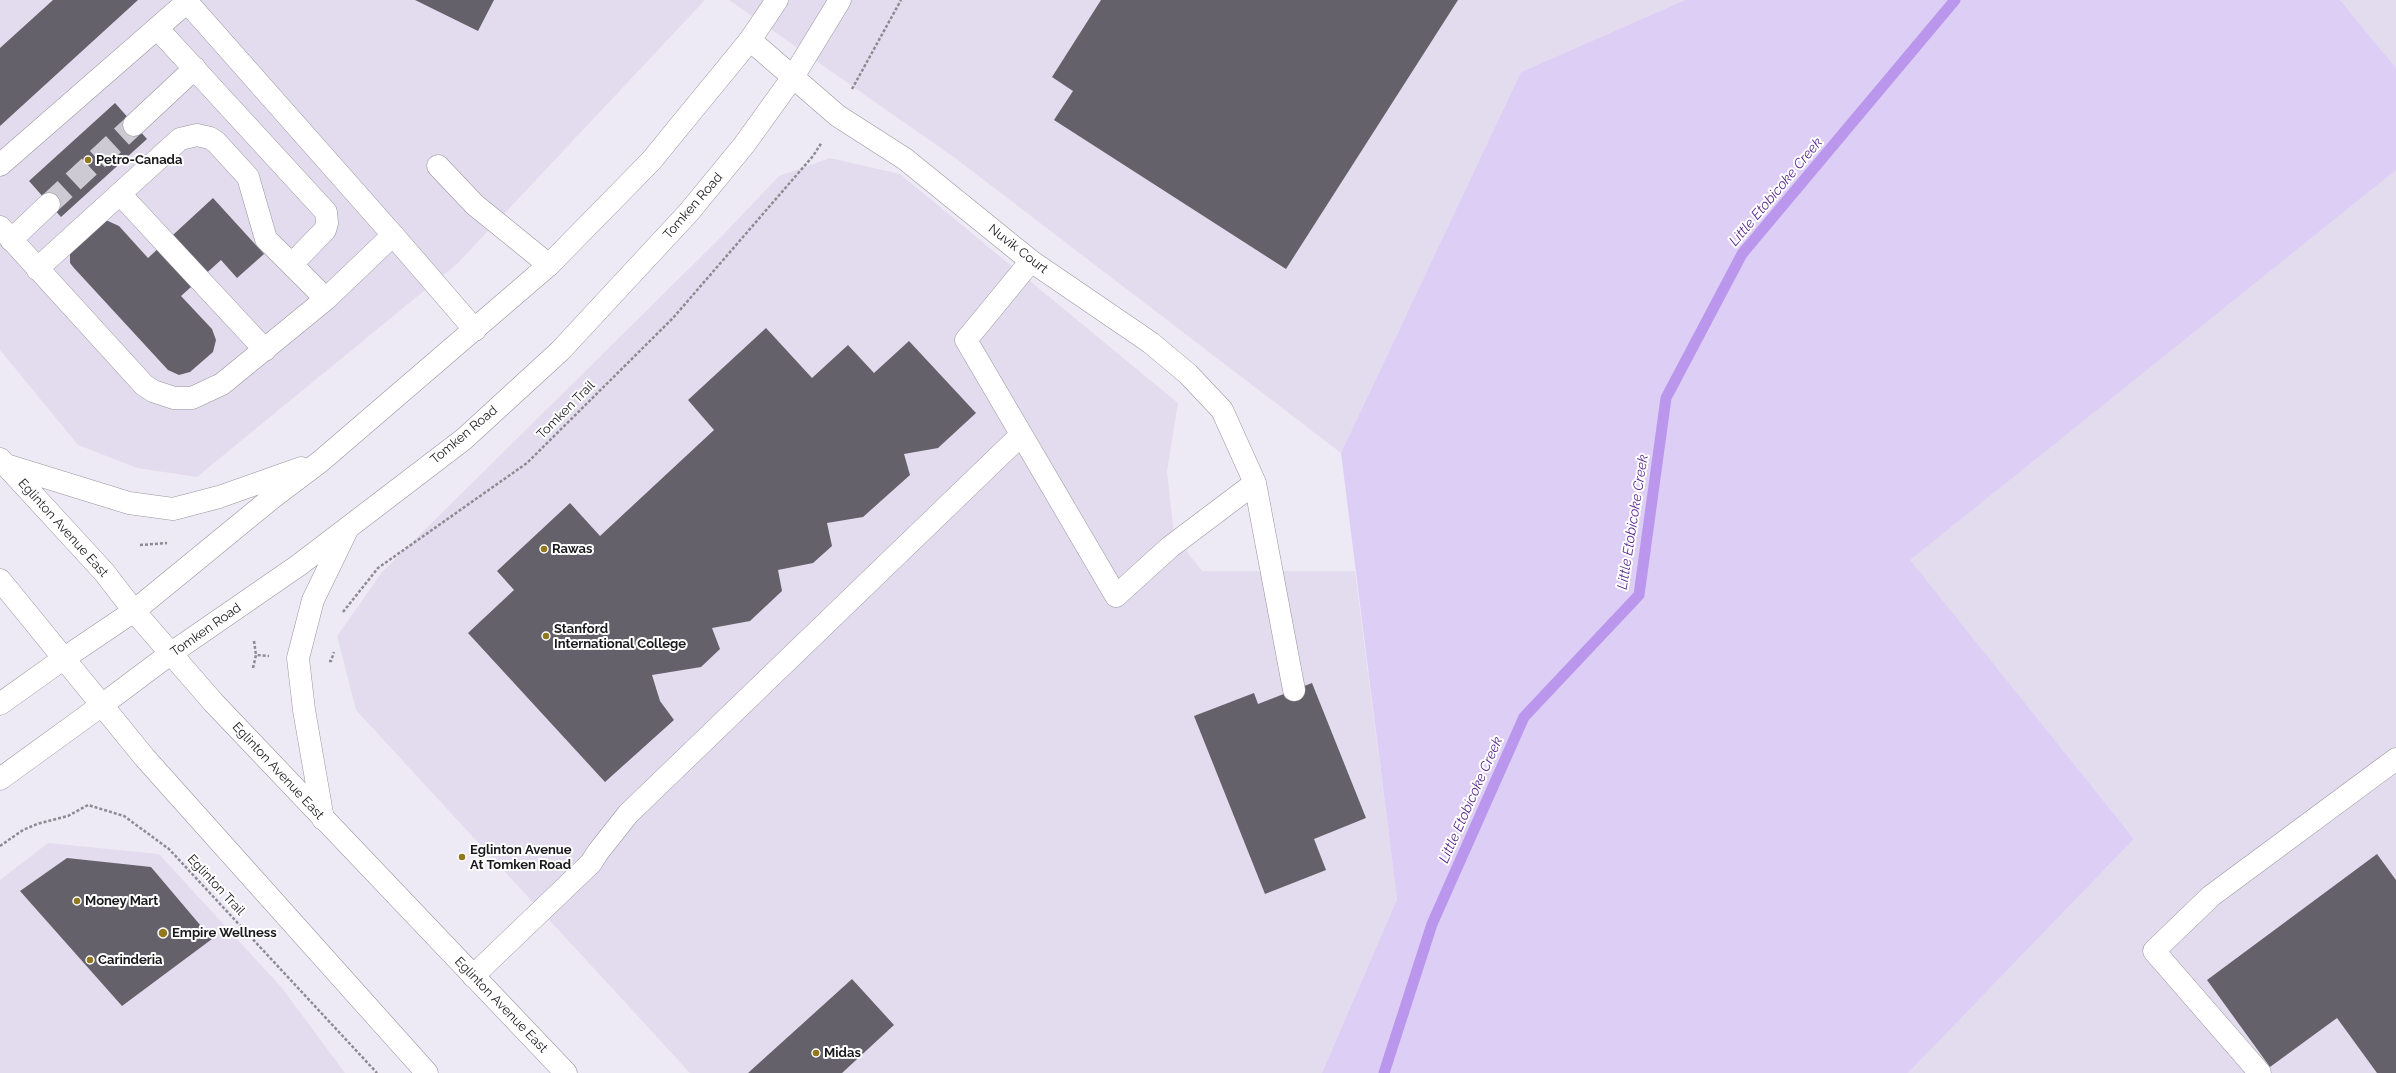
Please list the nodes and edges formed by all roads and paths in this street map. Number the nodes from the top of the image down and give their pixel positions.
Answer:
1 (777, 0) edge
2 (840, 0) edge
3 (901, 0) edge
4 (157, 28) junction
5 (750, 40) junction
6 (866, 63) dead end
7 (194, 68) junction
8 (793, 77) junction
9 (134, 125) tunnel mouth
10 (813, 156) dead end
11 (0, 165) edge
12 (438, 166) dead end
13 (120, 194) junction
14 (49, 204) tunnel mouth
15 (6, 233) edge
16 (393, 235) junction
17 (1031, 261) junction
18 (292, 264) junction
19 (549, 265) junction
20 (37, 269) junction
21 (326, 299) junction
22 (475, 330) junction
23 (265, 350) junction
24 (1020, 436) junction
25 (321, 460) junction
26 (2, 462) edge
27 (1255, 483) junction
28 (349, 526) junction
29 (169, 543) dead end
30 (140, 545) dead end
31 (0, 580) edge
32 (134, 612) junction
33 (342, 618) dead end
34 (254, 641) dead end
35 (335, 647) dead end
36 (170, 654) junction
37 (256, 655) junction
38 (272, 656) dead end
39 (63, 659) junction
40 (332, 661) dead end
41 (253, 668) dead end
42 (1294, 690) dead end
43 (0, 704) edge
44 (102, 705) junction
45 (2396, 759) edge
46 (0, 779) edge
47 (323, 819) junction
48 (0, 846) edge
49 (473, 976) junction
50 (377, 1073) edge
51 (427, 1073) edge
52 (566, 1073) edge
53 (2260, 1073) edge

1 - 5 main road
2 - 8 main road, Tomken Road
3 - 6 path
4 - 7 main road
4 - 11 main road
4 - 16 main road
5 - 8 main road, Nuvik Court
5 - 19 main road
7 - 9 main road
7 - 18 main road
8 - 17 main road, Nuvik Court
8 - 28 main road, Tomken Road
10 - 33 path, Tomken Trail
12 - 19 main road
13 - 18 main road
13 - 20 main road
13 - 23 main road
14 - 15 main road
15 - 20 main road
16 - 21 main road
16 - 22 main road
17 - 24 main road
17 - 27 main road, Nuvik Court
18 - 21 main road
19 - 22 main road
20 - 23 main road
21 - 23 main road
22 - 25 main road
24 - 27 main road
24 - 49 main road
25 - 26 main road
25 - 32 main road
26 - 32 main road, Eglinton Avenue East
27 - 42 main road, Nuvik Court
28 - 36 main road, Tomken Road
28 - 47 main road
29 - 30 path
31 - 39 main road
32 - 36 main road, Eglinton Avenue East
32 - 39 main road
34 - 37 path
35 - 40 path
36 - 44 main road, Tomken Road
36 - 47 main road, Eglinton Avenue East
37 - 38 path
37 - 41 path
39 - 43 main road
39 - 44 main road
44 - 46 main road, Tomken Road
44 - 51 main road
45 - 53 main road
47 - 49 main road, Eglinton Avenue East
48 - 50 path, Eglinton Trail
49 - 52 main road, Eglinton Avenue East

